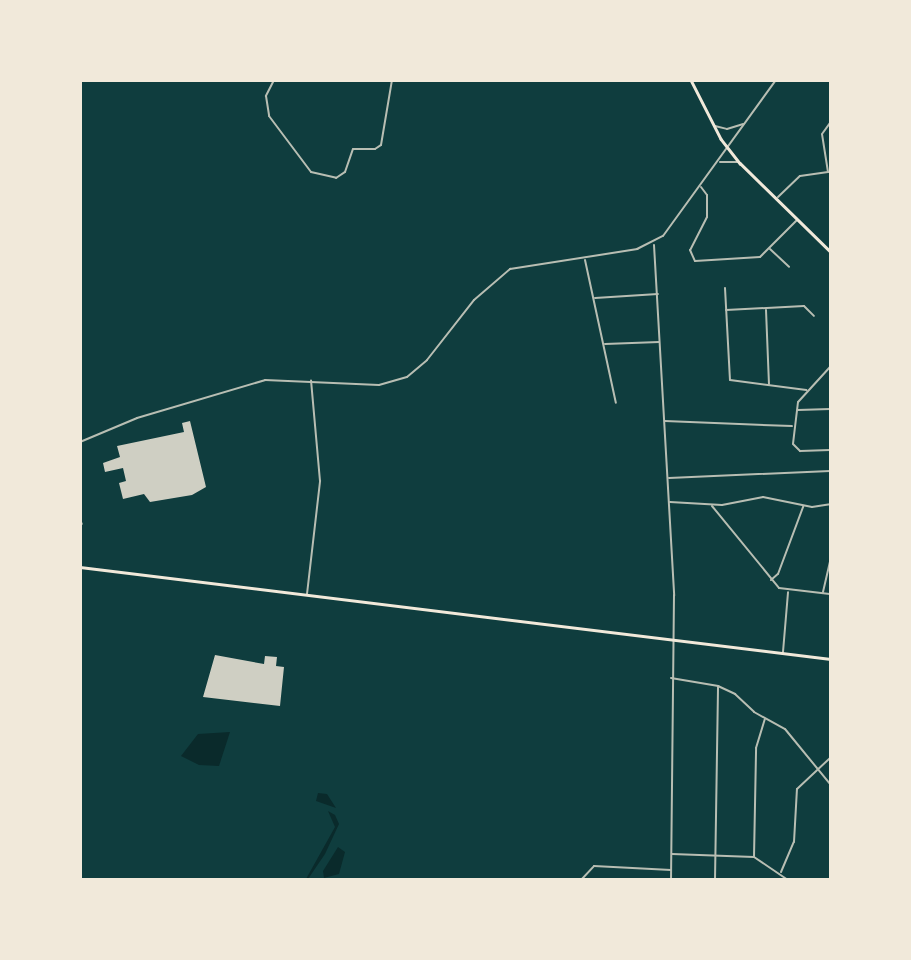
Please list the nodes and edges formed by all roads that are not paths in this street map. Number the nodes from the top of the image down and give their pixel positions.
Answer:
1 (274, 80) edge
2 (392, 80) edge
3 (691, 80) edge
4 (776, 80) edge
5 (744, 123) junction
6 (831, 123) edge
7 (714, 126) junction
8 (728, 147) junction
9 (719, 162) junction
10 (739, 162) junction
11 (830, 172) edge
12 (701, 187) junction
13 (777, 199) junction
14 (797, 219) junction
15 (653, 243) junction
16 (769, 249) junction
17 (831, 251) edge
18 (585, 260) junction
19 (789, 267) dead end
20 (725, 288) dead end
21 (658, 294) junction
22 (594, 299) junction
23 (766, 309) junction
24 (726, 310) junction
25 (814, 316) dead end
26 (660, 341) junction
27 (605, 344) junction
28 (831, 368) edge
29 (311, 380) junction
30 (769, 385) junction
31 (806, 390) junction
32 (616, 403) dead end
33 (797, 410) junction
34 (831, 410) edge
35 (664, 421) junction
36 (795, 426) junction
37 (80, 442) edge
38 (831, 450) edge
39 (831, 471) edge
40 (668, 478) junction
41 (80, 480) edge
42 (80, 486) edge
43 (669, 502) junction
44 (831, 504) edge
45 (712, 505) junction
46 (803, 506) junction
47 (80, 519) edge
48 (82, 524) edge
49 (831, 562) edge
50 (80, 568) edge
51 (770, 581) junction
52 (788, 592) junction
53 (822, 593) junction
54 (831, 594) edge
55 (307, 595) junction
56 (673, 640) junction
57 (783, 653) junction
58 (831, 659) edge
59 (671, 678) junction
60 (718, 686) junction
61 (766, 718) junction
62 (831, 758) edge
63 (818, 769) junction
64 (831, 784) edge
65 (671, 854) junction
66 (715, 854) junction
67 (754, 857) junction
68 (671, 870) junction
69 (781, 872) junction
70 (581, 880) edge
71 (671, 880) edge
72 (715, 880) edge
73 (788, 880) edge

1 - 2 street
3 - 7 main road
4 - 5 street
5 - 7 street
5 - 8 street
6 - 11 street
7 - 8 main road
8 - 9 street
8 - 10 main road
9 - 10 street
9 - 12 street
10 - 13 main road
11 - 13 street
12 - 15 street
12 - 16 street
13 - 14 main road
14 - 16 street
14 - 17 main road
15 - 18 street
15 - 21 street
16 - 19 street
18 - 22 street
18 - 29 street
20 - 24 street
21 - 22 street
21 - 26 street
22 - 27 street
23 - 24 street
23 - 25 street
23 - 30 street
24 - 30 street
26 - 27 street
26 - 35 street
27 - 32 street
28 - 31 street
29 - 37 street
29 - 55 street
30 - 31 street
31 - 33 street
33 - 34 street
33 - 36 street
35 - 36 street
35 - 40 street
36 - 38 street
39 - 40 street
40 - 43 street
41 - 42 lane
43 - 45 street
43 - 56 street
44 - 46 street
45 - 46 street
45 - 51 street
46 - 51 street
47 - 48 lane
49 - 53 street
50 - 55 main road
51 - 52 street
52 - 53 street
52 - 57 street
53 - 54 street
55 - 56 main road
56 - 57 main road
56 - 59 street
57 - 58 main road
59 - 60 street
59 - 65 street
60 - 61 street
60 - 66 street
61 - 63 street
61 - 67 street
62 - 63 street
63 - 64 street
63 - 69 street
65 - 66 street
65 - 68 street
66 - 67 street
66 - 72 street
67 - 69 street
68 - 70 street
68 - 71 street
69 - 73 street

